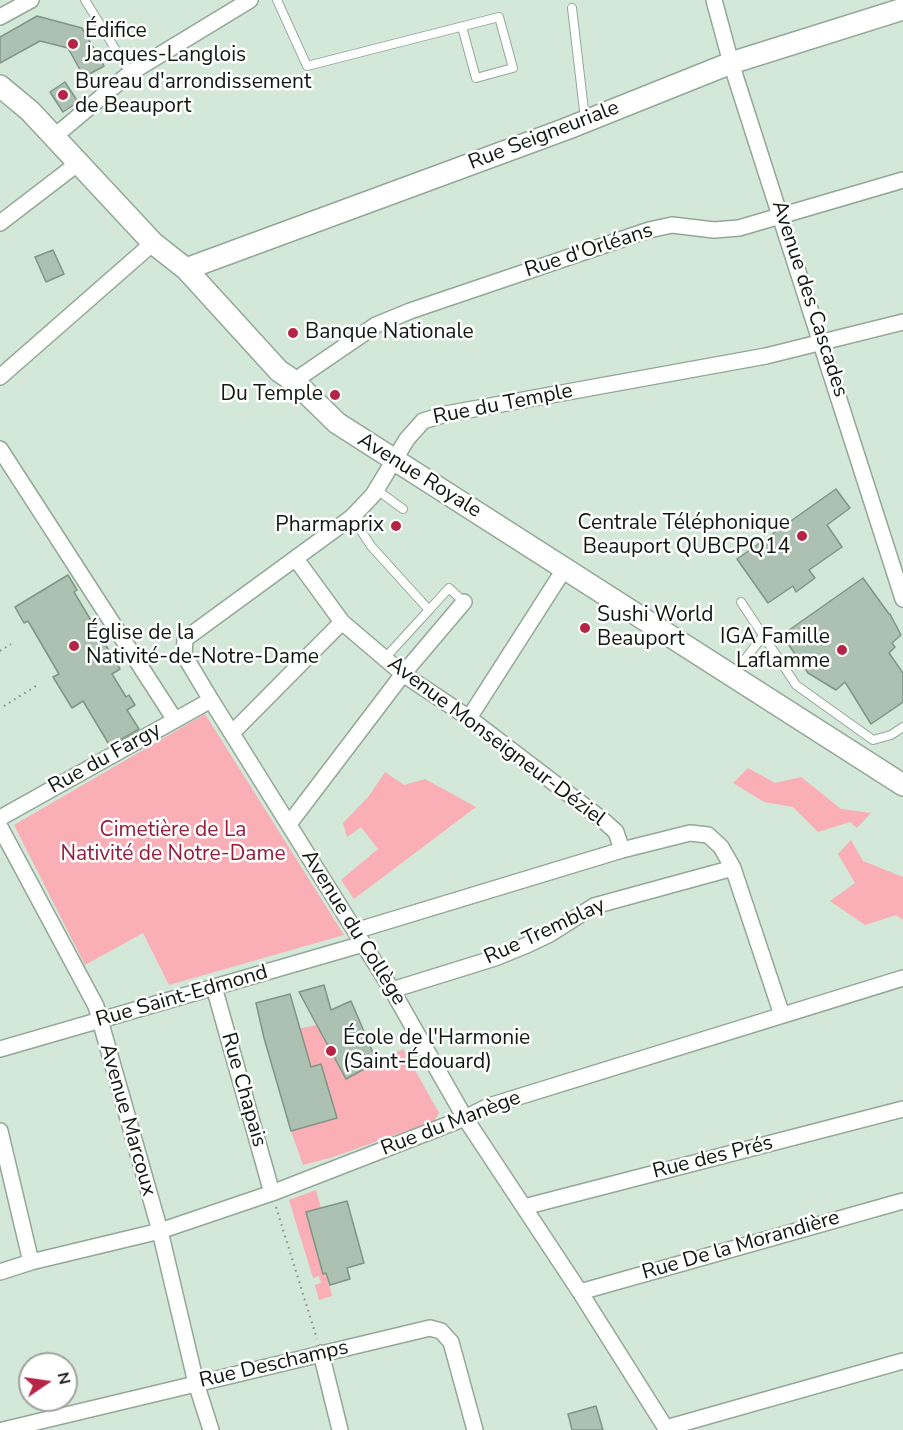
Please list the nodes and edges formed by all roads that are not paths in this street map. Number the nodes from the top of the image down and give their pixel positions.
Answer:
1 (32, 0) edge
2 (85, 0) edge
3 (250, 0) edge
4 (276, 0) edge
5 (714, 0) edge
6 (572, 8) dead end
7 (903, 9) edge
8 (0, 17) edge
9 (462, 27) junction
10 (732, 63) junction
11 (130, 73) junction
12 (0, 86) edge
13 (586, 121) junction
14 (55, 136) junction
15 (77, 164) junction
16 (903, 180) edge
17 (782, 215) junction
18 (0, 223) edge
19 (153, 243) junction
20 (186, 269) junction
21 (903, 322) edge
22 (822, 341) junction
23 (0, 377) edge
24 (294, 381) junction
25 (0, 449) edge
26 (394, 460) junction
27 (377, 490) junction
28 (403, 509) dead end
29 (352, 517) junction
30 (897, 555) edge
31 (296, 559) junction
32 (565, 568) junction
33 (903, 599) edge
34 (464, 602) joint
35 (741, 602) dead end
36 (429, 610) junction
37 (342, 622) junction
38 (763, 636) junction
39 (185, 639) joint
40 (385, 658) junction
41 (403, 674) junction
42 (732, 676) junction
43 (211, 700) junction
44 (469, 718) junction
45 (175, 720) junction
46 (903, 727) edge
47 (232, 733) junction
48 (873, 740) junction
49 (860, 758) junction
50 (903, 785) edge
51 (0, 818) edge
52 (289, 824) junction
53 (0, 827) edge
54 (622, 850) junction
55 (733, 868) junction
56 (359, 938) junction
57 (903, 978) edge
58 (214, 987) junction
59 (392, 990) junction
60 (782, 1015) junction
61 (99, 1021) junction
62 (0, 1049) edge
63 (903, 1109) edge
64 (465, 1118) junction
65 (0, 1131) edge
66 (272, 1193) junction
67 (903, 1201) edge
68 (524, 1207) junction
69 (159, 1231) junction
70 (31, 1262) junction
71 (0, 1272) edge
72 (580, 1292) junction
73 (321, 1353) junction
74 (903, 1361) edge
75 (196, 1383) junction
76 (666, 1429) edge
77 (3, 1430) edge
78 (211, 1430) edge
79 (340, 1430) edge
80 (475, 1430) edge

1 - 8 street
2 - 11 lane
3 - 11 street
4 - 9 lane
5 - 10 street, Avenue des Cascades
6 - 13 lane
7 - 10 main road, Rue Seigneuriale
9 - 9 lane
10 - 13 main road, Rue Seigneuriale
10 - 17 street, Avenue des Cascades
11 - 14 street
12 - 14 main road, Avenue Royale
13 - 20 main road, Rue Seigneuriale
14 - 15 main road, Avenue Royale
15 - 18 street
15 - 19 main road, Avenue Royale
16 - 17 street, Rue d'Orléans
17 - 22 street, Avenue des Cascades
17 - 24 street, Rue d'Orléans
19 - 20 main road, Avenue Royale
19 - 23 street
20 - 24 main road, Avenue Royale
21 - 22 street, Rue du Temple
22 - 26 street, Rue du Temple
22 - 30 street, Avenue des Cascades
24 - 26 main road, Avenue Royale
25 - 45 street
26 - 27 street, Rue du Temple
26 - 32 main road, Avenue Royale
27 - 28 lane
27 - 29 street, Rue du Temple
29 - 31 street, Rue du Temple
29 - 36 lane
30 - 33 street, Avenue des Cascades
31 - 37 street, Avenue Monseigneur-Déziel
31 - 39 street, Rue du Temple
32 - 42 main road, Avenue Royale
32 - 44 street
34 - 36 lane
34 - 41 street
35 - 38 lane
36 - 40 lane
37 - 40 street, Avenue Monseigneur-Déziel
37 - 47 street
38 - 42 lane
38 - 48 lane
39 - 43 street, Avenue du Collège
40 - 41 street, Avenue Monseigneur-Déziel
41 - 44 street, Avenue Monseigneur-Déziel
41 - 52 street
42 - 49 main road, Avenue Royale
43 - 45 street, Rue du Fargy
43 - 47 street, Avenue du Collège
44 - 54 street, Avenue Monseigneur-Déziel
45 - 51 street, Rue du Fargy
46 - 48 lane
47 - 52 street, Avenue du Collège
48 - 49 lane
49 - 50 main road, Avenue Royale
52 - 56 street, Avenue du Collège
53 - 61 street, Avenue Marcoux
54 - 55 street
54 - 56 street, Rue Saint-Edmond
55 - 59 street, Rue Tremblay
55 - 60 street
56 - 58 street, Rue Saint-Edmond
56 - 59 street, Avenue du Collège
57 - 60 street, Rue du Manège
58 - 61 street, Rue Saint-Edmond
58 - 66 street, Rue Chapais
59 - 64 street, Avenue du Collège
60 - 64 street, Rue du Manège
61 - 62 street, Rue Saint-Edmond
61 - 69 street, Avenue Marcoux
63 - 68 street, Rue des Prés
64 - 66 street, Rue du Manège
64 - 68 street, Avenue du Collège
65 - 70 street
66 - 69 street, Rue du Manège
67 - 72 street, Rue De la Morandière
68 - 72 street, Avenue du Collège
69 - 70 street, Rue du Manège
69 - 75 street, Avenue Marcoux
70 - 71 street, Rue du Manège
72 - 76 street, Avenue du Collège
73 - 75 street, Rue Deschamps
73 - 79 street
73 - 80 street, Rue Deschamps
74 - 76 street
75 - 77 street, Rue Deschamps
75 - 78 street, Avenue Marcoux

